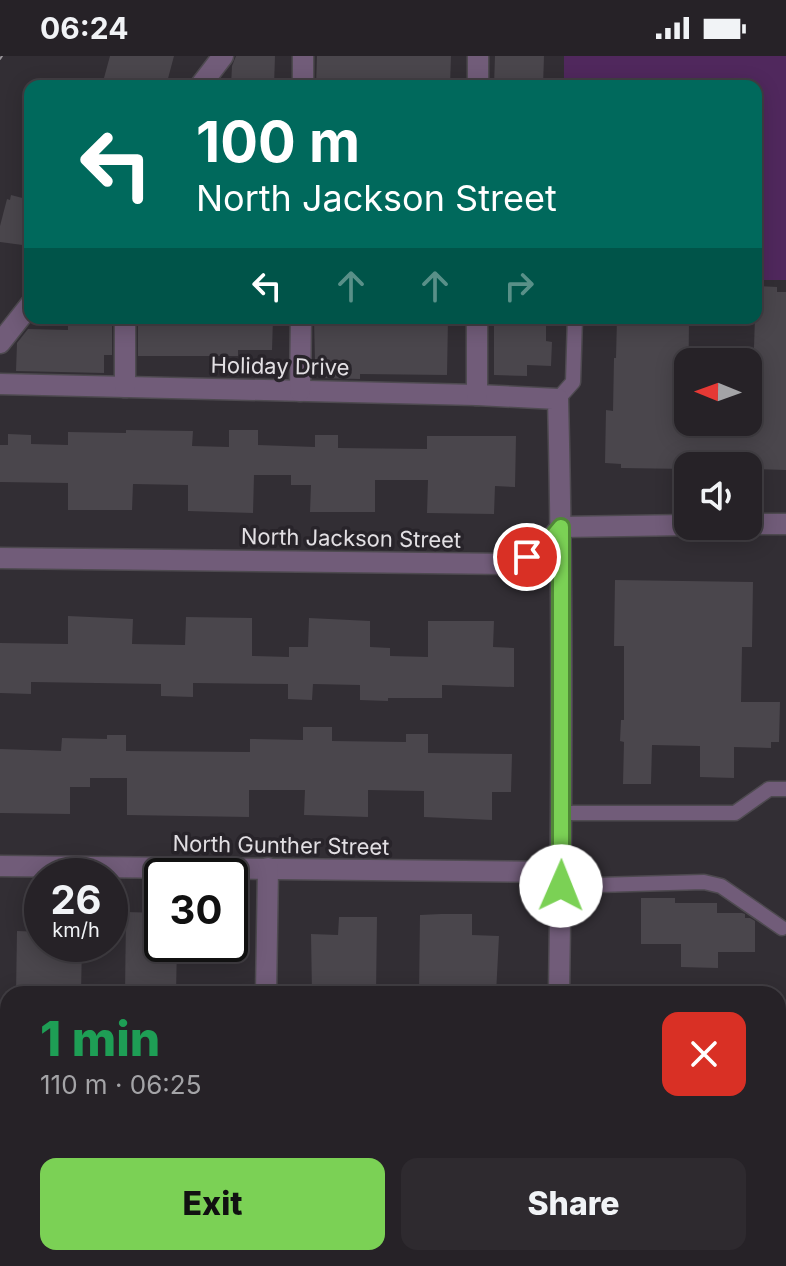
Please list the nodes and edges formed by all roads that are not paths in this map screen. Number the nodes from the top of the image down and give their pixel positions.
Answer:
1 (223, 56) edge
2 (303, 56) edge
3 (478, 56) edge
4 (205, 80) edge
5 (303, 80) edge
6 (478, 80) edge
7 (24, 313) edge
8 (125, 324) edge
9 (301, 324) edge
10 (477, 324) edge
11 (575, 324) edge
12 (0, 343) edge
13 (0, 384) edge
14 (125, 387) junction
15 (300, 391) junction
16 (477, 395) junction
17 (558, 399) junction
18 (762, 524) edge
19 (786, 524) edge
20 (674, 525) edge
21 (561, 527) junction
22 (0, 558) edge
23 (786, 789) edge
24 (562, 813) junction
25 (0, 866) edge
26 (268, 868) junction
27 (561, 879) junction
28 (782, 928) dead end
29 (266, 986) edge
30 (559, 986) edge

1 - 4 street
2 - 5 street
3 - 6 street
7 - 12 street
8 - 14 street
9 - 15 street
10 - 16 street
11 - 17 lane
13 - 14 street, Holiday Drive
14 - 15 street, Holiday Drive
15 - 16 street, Holiday Drive
16 - 17 street, Holiday Drive
17 - 21 street
18 - 19 street
20 - 21 street
21 - 22 street, North Jackson Street
21 - 24 street
23 - 24 lane
24 - 27 street
25 - 26 street, North Gunther Street
26 - 27 street, North Gunther Street
26 - 29 street
27 - 28 lane
27 - 30 street

